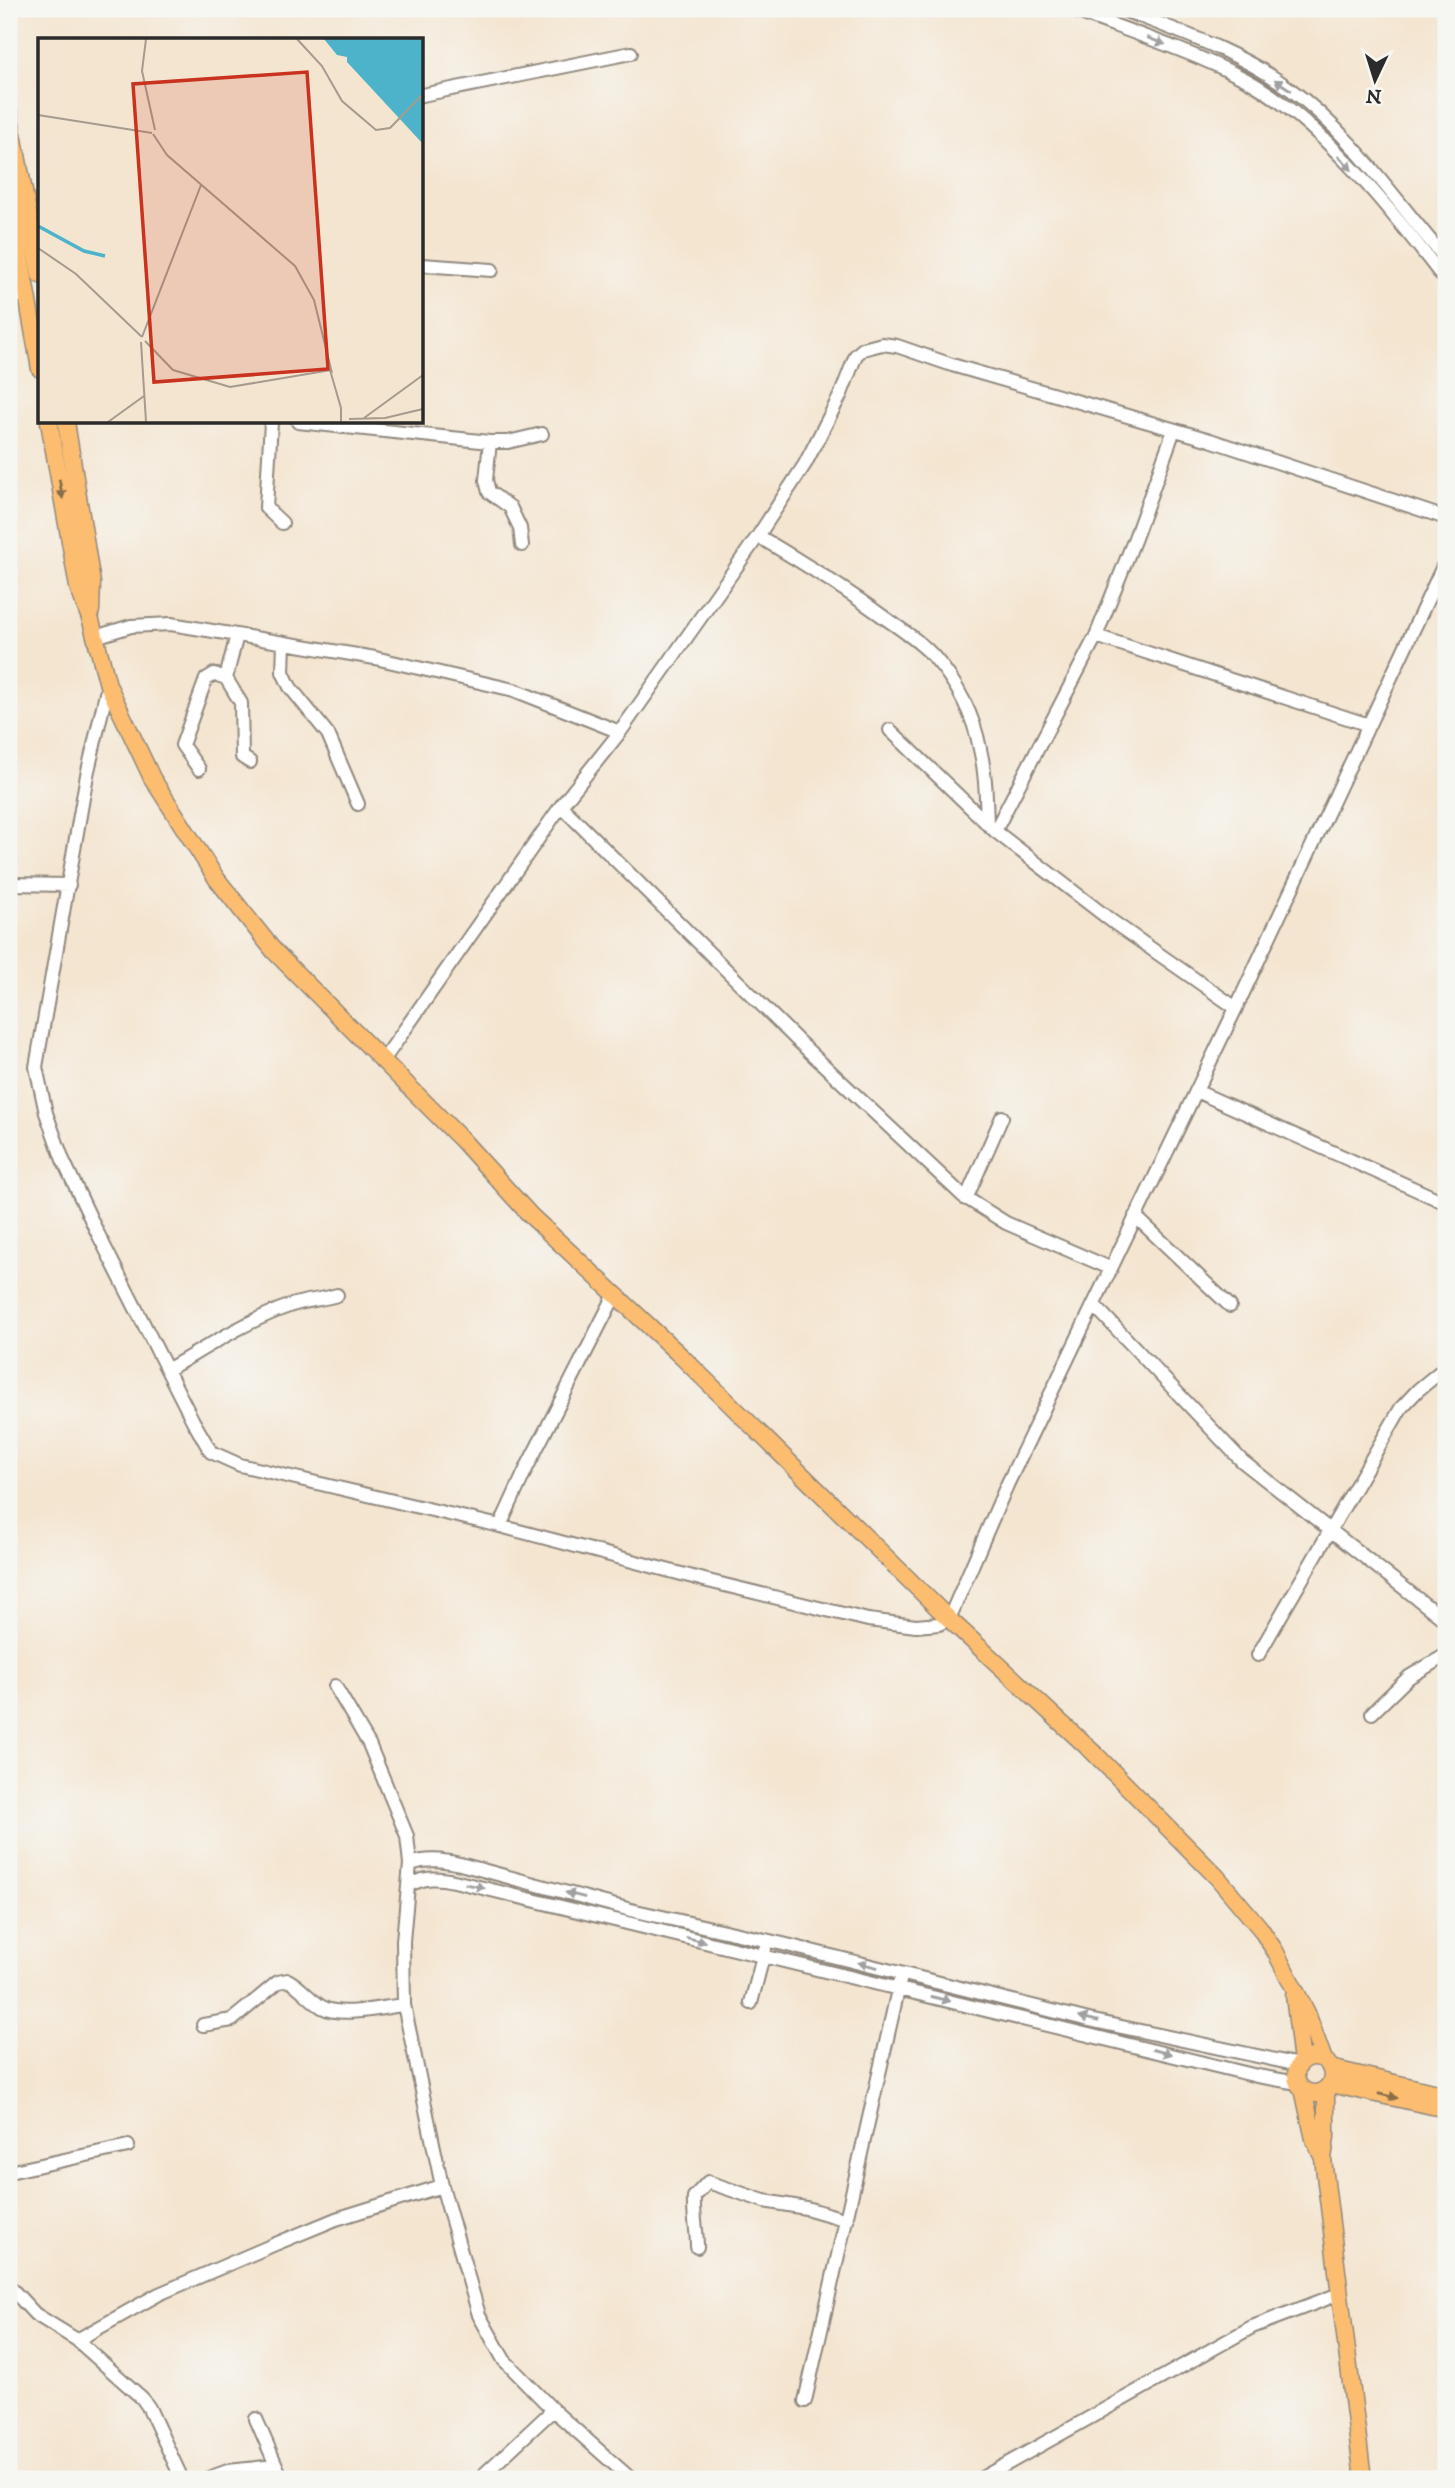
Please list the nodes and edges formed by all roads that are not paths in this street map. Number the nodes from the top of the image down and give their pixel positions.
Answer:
1 (1070, 9) edge
2 (1121, 9) edge
3 (631, 53) dead end
4 (424, 95) edge
5 (9, 113) edge
6 (14, 191) edge
7 (38, 255) edge
8 (1446, 259) edge
9 (424, 265) edge
10 (492, 270) dead end
11 (1446, 281) edge
12 (9, 298) edge
13 (32, 299) edge
14 (38, 352) edge
15 (49, 424) edge
16 (66, 424) edge
17 (271, 424) edge
18 (317, 424) edge
19 (1174, 430) junction
20 (542, 434) dead end
21 (490, 442) junction
22 (1446, 518) edge
23 (282, 523) dead end
24 (758, 536) junction
25 (522, 545) dead end
26 (1446, 560) edge
27 (93, 629) junction
28 (237, 635) junction
29 (1096, 636) junction
30 (284, 643) junction
31 (226, 678) junction
32 (108, 685) junction
33 (1369, 725) junction
34 (890, 730) dead end
35 (620, 732) junction
36 (250, 762) dead end
37 (199, 769) dead end
38 (358, 804) dead end
39 (561, 806) junction
40 (991, 828) junction
41 (9, 884) edge
42 (69, 885) junction
43 (1236, 1008) junction
44 (382, 1062) junction
45 (1196, 1091) junction
46 (1002, 1117) dead end
47 (967, 1199) junction
48 (1446, 1203) edge
49 (1135, 1216) junction
50 (1110, 1268) junction
51 (337, 1295) dead end
52 (615, 1295) junction
53 (1094, 1305) junction
54 (1230, 1306) dead end
55 (1446, 1367) edge
56 (167, 1370) junction
57 (499, 1525) junction
58 (1331, 1532) junction
59 (949, 1619) junction
60 (1446, 1622) edge
61 (1446, 1655) edge
62 (1258, 1656) dead end
63 (335, 1686) dead end
64 (1372, 1713) dead end
65 (410, 1864) junction
66 (409, 1885) junction
67 (600, 1902) junction
68 (597, 1916) junction
69 (767, 1941) junction
70 (814, 1952) junction
71 (763, 1957) junction
72 (811, 1967) junction
73 (902, 1973) junction
74 (1294, 1985) junction
75 (898, 1989) junction
76 (751, 2003) dead end
77 (404, 2004) junction
78 (203, 2025) dead end
79 (1301, 2064) junction
80 (1327, 2075) junction
81 (1301, 2086) junction
82 (1446, 2095) edge
83 (1446, 2109) edge
84 (128, 2146) dead end
85 (1322, 2159) junction
86 (9, 2172) edge
87 (442, 2186) junction
88 (848, 2220) junction
89 (697, 2247) dead end
90 (9, 2286) edge
91 (1339, 2294) junction
92 (77, 2340) junction
93 (805, 2401) dead end
94 (553, 2410) junction
95 (256, 2419) dead end
96 (275, 2466) junction
97 (986, 2478) edge
98 (182, 2479) edge
99 (206, 2479) edge
100 (282, 2479) edge
101 (479, 2479) edge
102 (631, 2479) edge
103 (1363, 2479) edge

1 -> 11 street
8 -> 2 street
3 - 4 street
5 - 6 main road
6 - 7 main road
6 - 13 main road
9 - 10 street
12 - 13 street
13 - 14 main road
15 -> 27 main road
16 - 27 main road
17 - 23 street
18 - 21 street
19 - 22 street
19 - 24 street
19 - 29 street
20 - 21 street
21 - 25 street
24 - 35 street
24 - 40 street
26 - 33 street
27 - 28 street
27 - 32 main road
28 - 30 street
28 - 31 street
29 - 33 street
29 - 40 street
30 - 35 street
30 - 38 street
31 - 36 street
31 - 37 street
32 - 42 street
32 - 44 main road
33 - 43 street
34 - 40 street
35 - 39 street
39 - 44 street
39 - 47 street
40 - 43 street
41 - 42 street
42 - 56 street
43 - 45 street
44 - 52 main road
45 - 48 street
45 - 49 street
46 - 47 street
47 - 50 street
49 - 50 street
49 - 54 street
50 - 53 street
51 - 56 street
52 - 57 street
52 - 59 main road
53 - 58 street
53 - 59 street
55 - 58 street
56 - 57 street
57 - 59 street
58 - 60 street
58 - 62 street
59 - 74 main road
61 - 64 street
63 - 65 street
65 - 66 street
67 -> 65 street
66 -> 68 street
66 - 77 street
67 - 68 street
67 - 69 street
68 -> 71 street
69 - 70 street
69 - 71 street
70 - 72 street
73 -> 70 street
71 - 72 street
71 - 76 street
72 - 75 street
73 - 75 street
79 -> 73 street
74 - 79 main road
74 - 80 main road
75 -> 81 street
75 - 88 street
77 - 78 street
77 - 87 street
79 - 80 main road
79 - 81 main road
80 - 81 main road
80 - 82 main road
80 -> 83 main road
80 - 85 main road
81 - 85 main road
84 - 86 street
85 - 91 main road
87 - 92 street
87 - 94 street
88 - 89 street
88 - 93 street
90 - 92 street
91 - 97 street
91 - 103 main road
92 - 98 street
94 - 101 street
94 - 102 street
95 - 96 street
96 - 99 street
96 - 100 street

